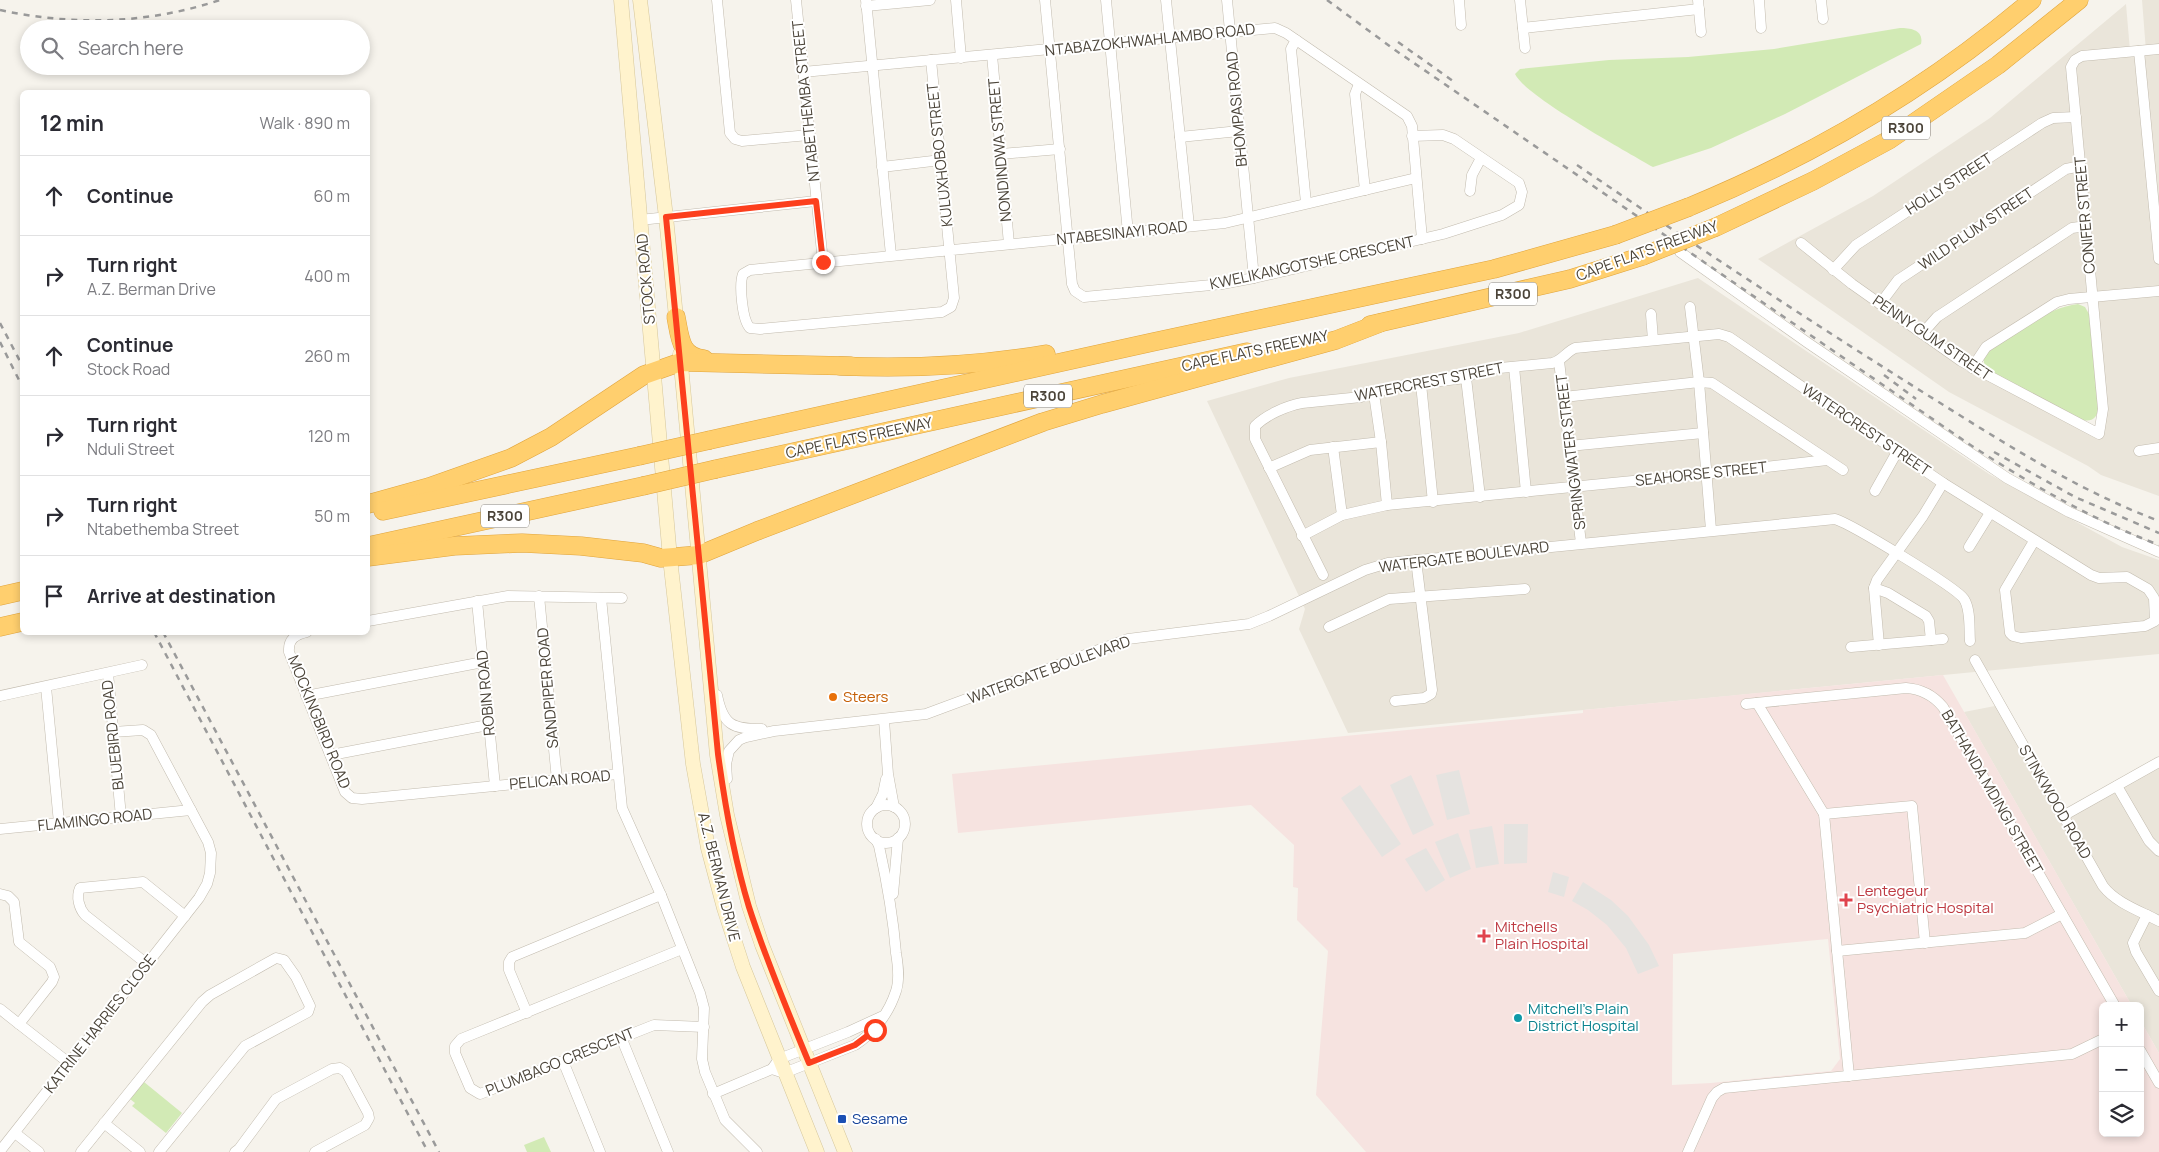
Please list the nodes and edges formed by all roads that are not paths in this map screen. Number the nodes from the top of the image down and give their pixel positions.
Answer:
1 (621, 0) edge
2 (640, 0) edge
3 (717, 0) edge
4 (796, 0) edge
5 (930, 0) edge
6 (956, 0) edge
7 (1045, 0) edge
8 (1106, 0) edge
9 (1166, 0) edge
10 (1227, 0) edge
11 (1458, 0) edge
12 (1520, 0) edge
13 (1758, 0) edge
14 (1821, 0) edge
15 (2032, 0) edge
16 (2079, 0) edge
17 (866, 3) edge
18 (1699, 5) edge
19 (1823, 19) dead end
20 (1461, 25) dead end
21 (1523, 28) junction
22 (1761, 28) dead end
23 (1230, 32) junction
24 (1701, 32) dead end
25 (1170, 38) junction
26 (1296, 40) junction
27 (1110, 44) junction
28 (1525, 48) dead end
29 (2159, 49) edge
30 (1050, 50) junction
31 (2139, 51) junction
32 (992, 55) junction
33 (961, 58) junction
34 (931, 60) junction
35 (872, 66) junction
36 (803, 72) junction
37 (1360, 84) junction
38 (2076, 117) junction
39 (1239, 131) junction
40 (809, 135) junction
41 (1412, 136) junction
42 (1180, 137) junction
43 (1060, 149) junction
44 (1001, 154) junction
45 (1481, 158) junction
46 (941, 160) junction
47 (2081, 166) junction
48 (882, 167) junction
49 (1416, 178) junction
50 (1365, 190) junction
51 (1470, 191) dead end
52 (816, 201) junction
53 (1306, 203) junction
54 (666, 217) junction
55 (1248, 218) junction
56 (640, 220) junction
57 (1189, 226) junction
58 (2086, 226) junction
59 (1128, 233) junction
60 (1068, 239) junction
61 (1422, 239) junction
62 (1801, 243) dead end
63 (1009, 244) junction
64 (950, 250) junction
65 (1680, 252) dead end
66 (891, 255) junction
67 (2159, 259) edge
68 (823, 262) junction
69 (1833, 270) junction
70 (1254, 278) junction
71 (2159, 291) edge
72 (2093, 297) junction
73 (1880, 304) junction
74 (1690, 307) dead end
75 (1651, 314) dead end
76 (676, 317) junction
77 (1380, 323) junction
78 (1922, 334) junction
79 (1693, 336) junction
80 (1653, 340) junction
81 (1152, 342) junction
82 (1559, 361) junction
83 (681, 362) junction
84 (851, 366) junction
85 (1514, 367) junction
86 (1972, 368) junction
87 (654, 370) junction
88 (1466, 378) junction
89 (1699, 382) junction
90 (1421, 384) junction
91 (1374, 394) junction
92 (1564, 397) junction
93 (1703, 433) junction
94 (2099, 434) joint
95 (1381, 442) junction
96 (1569, 446) junction
97 (1333, 447) junction
98 (2159, 448) edge
99 (2139, 451) dead end
100 (1897, 452) junction
101 (1827, 460) junction
102 (1269, 468) junction
103 (1842, 470) dead end
104 (1706, 474) junction
105 (1943, 483) junction
106 (1575, 487) junction
107 (1875, 491) dead end
108 (1526, 492) junction
109 (1480, 496) junction
110 (1433, 502) junction
111 (370, 503) edge
112 (1387, 506) junction
113 (666, 507) junction
114 (1990, 513) junction
115 (370, 514) edge
116 (1342, 515) junction
117 (1711, 530) junction
118 (1302, 536) junction
119 (2034, 541) junction
120 (1581, 543) junction
121 (370, 546) edge
122 (1968, 548) dead end
123 (1895, 552) junction
124 (2159, 552) edge
125 (699, 555) junction
126 (370, 557) edge
127 (670, 558) junction
128 (1416, 560) junction
129 (1323, 575) dead end
130 (1874, 588) junction
131 (1525, 589) dead end
132 (20, 591) edge
133 (0, 596) edge
134 (539, 596) junction
135 (601, 598) junction
136 (622, 598) dead end
137 (1421, 598) junction
138 (477, 601) junction
139 (370, 621) edge
140 (20, 622) edge
141 (0, 627) edge
142 (1329, 628) dead end
143 (300, 635) edge
144 (1943, 639) dead end
145 (1931, 640) junction
146 (1970, 641) dead end
147 (708, 642) junction
148 (1879, 645) junction
149 (1851, 647) dead end
150 (1975, 660) dead end
151 (482, 662) junction
152 (142, 665) dead end
153 (108, 673) junction
154 (46, 686) junction
155 (0, 696) edge
156 (306, 696) junction
157 (1395, 701) dead end
158 (1757, 702) junction
159 (1746, 704) dead end
160 (884, 720) junction
161 (488, 725) junction
162 (774, 731) junction
163 (113, 732) junction
164 (331, 754) junction
165 (2159, 762) edge
166 (618, 774) junction
167 (888, 774) junction
168 (557, 780) junction
169 (494, 786) junction
170 (2118, 786) junction
171 (894, 806) junction
172 (876, 808) junction
173 (190, 810) junction
174 (1824, 814) junction
175 (727, 815) junction
176 (2063, 816) junction
177 (121, 817) junction
178 (59, 823) junction
179 (0, 829) edge
180 (898, 838) junction
181 (876, 839) junction
182 (2159, 851) edge
183 (0, 894) edge
184 (661, 895) junction
185 (892, 905) junction
186 (2062, 914) junction
187 (2147, 914) junction
188 (185, 916) junction
189 (2159, 921) edge
190 (1926, 943) junction
191 (682, 950) junction
192 (1837, 951) junction
193 (147, 964) junction
194 (2159, 990) edge
195 (2113, 1002) edge
196 (0, 1009) edge
197 (526, 1013) junction
198 (882, 1016) junction
199 (19, 1024) junction
200 (704, 1027) junction
201 (621, 1037) junction
202 (2099, 1041) edge
203 (804, 1050) junction
204 (2144, 1057) edge
205 (563, 1061) junction
206 (69, 1063) junction
207 (809, 1063) junction
208 (779, 1067) junction
209 (1849, 1076) junction
210 (2159, 1083) edge
211 (713, 1094) junction
212 (104, 1123) junction
213 (15, 1132) junction
214 (752, 1150) edge
215 (0, 1151) edge
216 (39, 1152) edge
217 (81, 1152) edge
218 (140, 1152) edge
219 (159, 1152) edge
220 (235, 1152) edge
221 (315, 1152) edge
222 (600, 1152) edge
223 (668, 1152) edge
224 (817, 1152) edge
225 (845, 1152) edge
226 (1688, 1152) edge

1 - 56 main road, STOCK ROAD
2 - 54 main road, STOCK ROAD
3 - 40 street
4 - 36 street, NTABETHEMBA STREET
5 - 17 street
6 - 33 street
7 - 30 street
8 - 27 street
9 - 25 street
10 - 23 street, BHOMPASI ROAD
11 - 20 street
12 - 21 street
13 - 22 street
14 - 19 street
15 - 81 highway, CAPE FLATS FREEWAY / R300, bridge
16 - 77 highway, CAPE FLATS FREEWAY / R300, bridge
17 - 35 street
18 - 21 street
18 - 24 street
21 - 28 street
23 - 25 street, NTABAZOKHWAHLAMBO ROAD
23 - 26 street, NTABAZOKHWAHLAMBO ROAD
23 - 39 street, BHOMPASI ROAD
25 - 27 street, NTABAZOKHWAHLAMBO ROAD
25 - 42 street
26 - 37 street, NTABAZOKHWAHLAMBO ROAD
26 - 53 street
27 - 30 street, NTABAZOKHWAHLAMBO ROAD
27 - 59 street
29 - 31 street
30 - 32 street, NTABAZOKHWAHLAMBO ROAD
30 - 43 street
31 - 38 street, CONIFER STREET
31 - 67 street
32 - 33 street, NTABAZOKHWAHLAMBO ROAD
32 - 44 street, NONDINDWA STREET
33 - 34 street, NTABAZOKHWAHLAMBO ROAD
34 - 35 street, NTABAZOKHWAHLAMBO ROAD
34 - 46 street, KULUXHOBO STREET
35 - 36 street, NTABAZOKHWAHLAMBO ROAD
35 - 48 street
36 - 40 street, NTABETHEMBA STREET
37 - 41 street, NTABAZOKHWAHLAMBO ROAD
37 - 50 street
38 - 47 street, CONIFER STREET
38 - 69 street, HOLLY STREET
39 - 42 street
39 - 55 street, BHOMPASI ROAD
40 - 52 street, NTABETHEMBA STREET
41 - 45 street
41 - 49 street, NTABAZOKHWAHLAMBO ROAD
42 - 57 street
43 - 44 street
43 - 60 street
44 - 63 street, NONDINDWA STREET
45 - 51 street
45 - 61 street
46 - 48 street
46 - 64 street, KULUXHOBO STREET
47 - 58 street, CONIFER STREET
47 - 73 street, WILD PLUM STREET
48 - 66 street
49 - 50 street, NTABESINAYI ROAD
49 - 61 street, KWELIKANGOTSHE CRESCENT
50 - 53 street, NTABESINAYI ROAD
52 - 54 street
52 - 68 street, NTABETHEMBA STREET
53 - 55 street, NTABESINAYI ROAD
54 - 56 street
54 - 76 main road, STOCK ROAD
55 - 57 street, NTABESINAYI ROAD
55 - 70 street, BHOMPASI ROAD
56 - 87 main road, STOCK ROAD
57 - 59 street, NTABESINAYI ROAD
58 - 72 street, CONIFER STREET
58 - 78 street
59 - 60 street, NTABESINAYI ROAD
60 - 63 street, NTABESINAYI ROAD
60 - 70 street, KWELIKANGOTSHE CRESCENT
61 - 70 street, KWELIKANGOTSHE CRESCENT
62 - 69 street, PENNY GUM STREET
63 - 64 street, NTABESINAYI ROAD
64 - 66 street, NTABESINAYI ROAD
64 - 68 street, KULUXHOBO STREET
65 - 124 street
66 - 68 street, NTABESINAYI ROAD
69 - 73 street, PENNY GUM STREET
71 - 72 street
72 - 86 street
72 - 94 street, CONIFER STREET
73 - 78 street, PENNY GUM STREET
74 - 79 street
75 - 80 street
76 - 83 main road, STOCK ROAD
76 - 84 highway
77 - 121 highway, CAPE FLATS FREEWAY / R300, bridge
77 - 125 highway
78 - 86 street, PENNY GUM STREET
79 - 80 street, WATERCREST STREET
79 - 89 street
79 - 100 street, WATERCREST STREET
80 - 82 street, WATERCREST STREET
81 - 84 highway
81 - 115 highway, CAPE FLATS FREEWAY / R300, bridge
82 - 85 street, WATERCREST STREET
82 - 92 street, SPRINGWATER STREET
83 - 84 highway
83 - 87 highway
83 - 113 main road
83 - 125 main road, STOCK ROAD
85 - 88 street, WATERCREST STREET
85 - 108 street
86 - 94 street, PENNY GUM STREET
87 - 111 highway
87 - 113 main road, STOCK ROAD
88 - 90 street, WATERCREST STREET
88 - 109 street
89 - 92 street
89 - 93 street
89 - 101 street
90 - 91 street, WATERCREST STREET
90 - 110 street
91 - 95 street
91 - 102 street, WATERCREST STREET
92 - 96 street, SPRINGWATER STREET
93 - 96 street
93 - 104 street
95 - 97 street
95 - 112 street
96 - 106 street, SPRINGWATER STREET
97 - 102 street
97 - 116 street
98 - 99 street
100 - 105 street, WATERCREST STREET
100 - 107 street
101 - 103 street
101 - 104 street, SEAHORSE STREET
102 - 118 street, WATERCREST STREET
104 - 106 street, SEAHORSE STREET
104 - 117 street
105 - 114 street, WATERCREST STREET
105 - 123 street
106 - 108 street
106 - 120 street, SPRINGWATER STREET
108 - 109 street
109 - 110 street
110 - 112 street
112 - 116 street
113 - 127 main road, STOCK ROAD
114 - 119 street, WATERCREST STREET
114 - 122 street
116 - 118 street
117 - 120 street, WATERGATE BOULEVARD
117 - 123 street, WATERGATE BOULEVARD
118 - 129 street, WATERCREST STREET
119 - 119 street, WATERCREST STREET
120 - 128 street, WATERGATE BOULEVARD
123 - 130 street
123 - 146 street, WATERGATE BOULEVARD
125 - 127 highway
125 - 147 main road, A.Z. BERMAN DRIVE
126 - 127 highway
127 - 208 main road, A.Z. BERMAN DRIVE
128 - 137 street
128 - 160 street, WATERGATE BOULEVARD
130 - 145 street
130 - 148 street
131 - 137 street
132 - 133 highway
134 - 135 street
134 - 138 street
134 - 168 street, SANDPIPER ROAD
135 - 136 street
135 - 166 street
137 - 142 street
137 - 157 street
138 - 139 street
138 - 151 street, ROBIN ROAD
140 - 141 highway
143 - 156 street, MOCKINGBIRD ROAD
144 - 145 street
145 - 148 street
147 - 162 street, WATERGATE BOULEVARD
147 - 175 main road, A.Z. BERMAN DRIVE
148 - 149 street
150 - 176 street, STINKWOOD ROAD
151 - 156 street
151 - 161 street, ROBIN ROAD
152 - 153 street
153 - 154 street, BLUEBIRD ROAD
153 - 163 street, BLUEBIRD ROAD
154 - 155 street, BLUEBIRD ROAD
154 - 178 street
156 - 164 street, MOCKINGBIRD ROAD
158 - 159 street, BATHANDA MDINGI STREET
158 - 174 street
158 - 186 street, BATHANDA MDINGI STREET
160 - 162 street, WATERGATE BOULEVARD
160 - 167 street
161 - 164 street
161 - 169 street, ROBIN ROAD
162 - 175 street, WATERGATE BOULEVARD
163 - 173 street, KATRINE HARRIES CLOSE
163 - 177 street, BLUEBIRD ROAD
164 - 169 street, MOCKINGBIRD ROAD
165 - 170 street
166 - 168 street, PELICAN ROAD
166 - 184 street, PELICAN ROAD
167 - 171 street
167 - 172 street
168 - 169 street, PELICAN ROAD
170 - 176 street
170 - 182 street
171 - 172 street
171 - 180 street
172 - 181 street
173 - 177 street, FLAMINGO ROAD
173 - 188 street, KATRINE HARRIES CLOSE
174 - 190 street
174 - 192 street
175 - 203 main road, A.Z. BERMAN DRIVE
176 - 187 street, STINKWOOD ROAD
177 - 178 street, FLAMINGO ROAD
178 - 179 street, FLAMINGO ROAD
180 - 181 street
180 - 185 street
181 - 185 street
183 - 199 street
184 - 191 street, PELICAN ROAD
184 - 197 street
185 - 198 street
186 - 190 street
186 - 195 street, BATHANDA MDINGI STREET
187 - 189 street, STINKWOOD ROAD
187 - 194 street
188 - 193 street, KATRINE HARRIES CLOSE
188 - 193 street
190 - 192 street
191 - 197 street, PLUMBAGO CRESCENT
191 - 200 street, PELICAN ROAD
192 - 209 street
193 - 206 street, KATRINE HARRIES CLOSE
196 - 199 street
197 - 205 street, PLUMBAGO CRESCENT
198 - 203 street
198 - 207 street
199 - 206 street
200 - 201 street, PLUMBAGO CRESCENT
200 - 211 street, PELICAN ROAD
201 - 205 street, PLUMBAGO CRESCENT
201 - 223 street
202 - 209 street
203 - 207 main road, A.Z. BERMAN DRIVE
203 - 208 street
204 - 210 street
205 - 222 street
206 - 213 street, KATRINE HARRIES CLOSE
207 - 208 street
207 - 225 main road, A.Z. BERMAN DRIVE
208 - 211 street
208 - 224 main road, A.Z. BERMAN DRIVE
209 - 226 street
211 - 214 street, PELICAN ROAD
212 - 217 street
212 - 218 street
212 - 219 street
213 - 215 street, KATRINE HARRIES CLOSE
213 - 216 street
220 - 221 street

